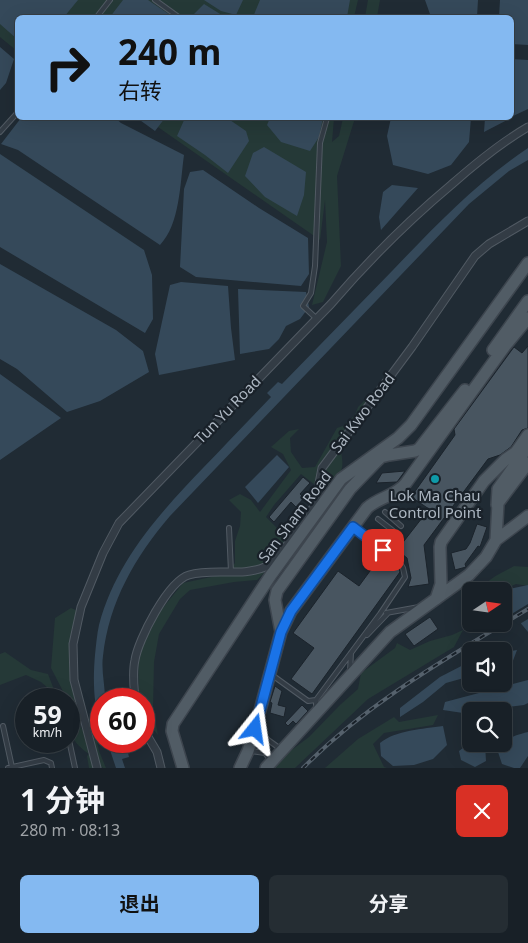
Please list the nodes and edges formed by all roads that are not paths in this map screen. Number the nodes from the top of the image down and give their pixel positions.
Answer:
1 (110, 0) edge
2 (156, 0) edge
3 (98, 15) edge
4 (176, 15) edge
5 (15, 115) edge
6 (326, 120) edge
7 (528, 127) edge
8 (0, 132) edge
9 (528, 221) edge
10 (528, 264) edge
11 (528, 301) edge
12 (528, 318) edge
13 (317, 319) junction
14 (528, 435) edge
15 (528, 447) edge
16 (528, 463) edge
17 (497, 506) junction
18 (385, 512) dead end
19 (528, 516) edge
20 (378, 519) dead end
21 (401, 526) dead end
22 (353, 527) junction
23 (229, 528) dead end
24 (396, 533) dead end
25 (496, 540) junction
26 (390, 541) dead end
27 (383, 550) junction
28 (232, 572) junction
29 (432, 602) junction
30 (388, 613) junction
31 (380, 614) junction
32 (281, 632) junction
33 (351, 654) junction
34 (270, 674) junction
35 (350, 676) junction
36 (134, 688) edge
37 (316, 700) junction
38 (316, 715) junction
39 (3, 726) dead end
40 (255, 729) junction
41 (155, 749) edge
42 (282, 750) junction
43 (248, 751) junction
44 (72, 753) edge
45 (268, 764) edge
46 (10, 768) edge
47 (52, 768) edge
48 (75, 768) edge
49 (97, 768) edge
50 (161, 768) edge
51 (183, 768) edge
52 (240, 768) edge

1 - 3 lane
2 - 4 lane
5 - 8 lane
6 - 13 lane
7 - 13 street, Tun Yu Road
9 - 28 street, Sai Kwo Road
10 - 51 main road, San Sham Road
11 - 32 main road, San Sham Road
12 - 22 main road, San Sham Road
13 - 49 street, Tun Yu Road
14 - 29 main road
15 - 17 main road
16 - 17 main road
17 - 25 main road
18 - 21 lane
19 - 25 main road
20 - 24 lane
22 - 27 lane
22 - 32 main road, San Sham Road
23 - 28 lane
25 - 29 main road
26 - 27 lane
27 - 31 lane
28 - 36 street, Sai Kwo Road
29 - 30 lane
29 - 35 main road
30 - 31 lane
30 - 33 lane
31 - 33 lane
32 - 34 main road, San Sham Road
33 - 35 lane
33 - 37 lane
34 - 37 lane
34 - 40 main road, San Sham Road
35 - 38 main road
37 - 38 lane
38 - 42 main road
39 - 46 lane
40 - 42 lane
40 - 43 main road, San Sham Road
41 - 50 street
42 - 45 main road
43 - 45 lane
43 - 52 main road, San Sham Road
44 - 48 lane
46 - 47 lane

